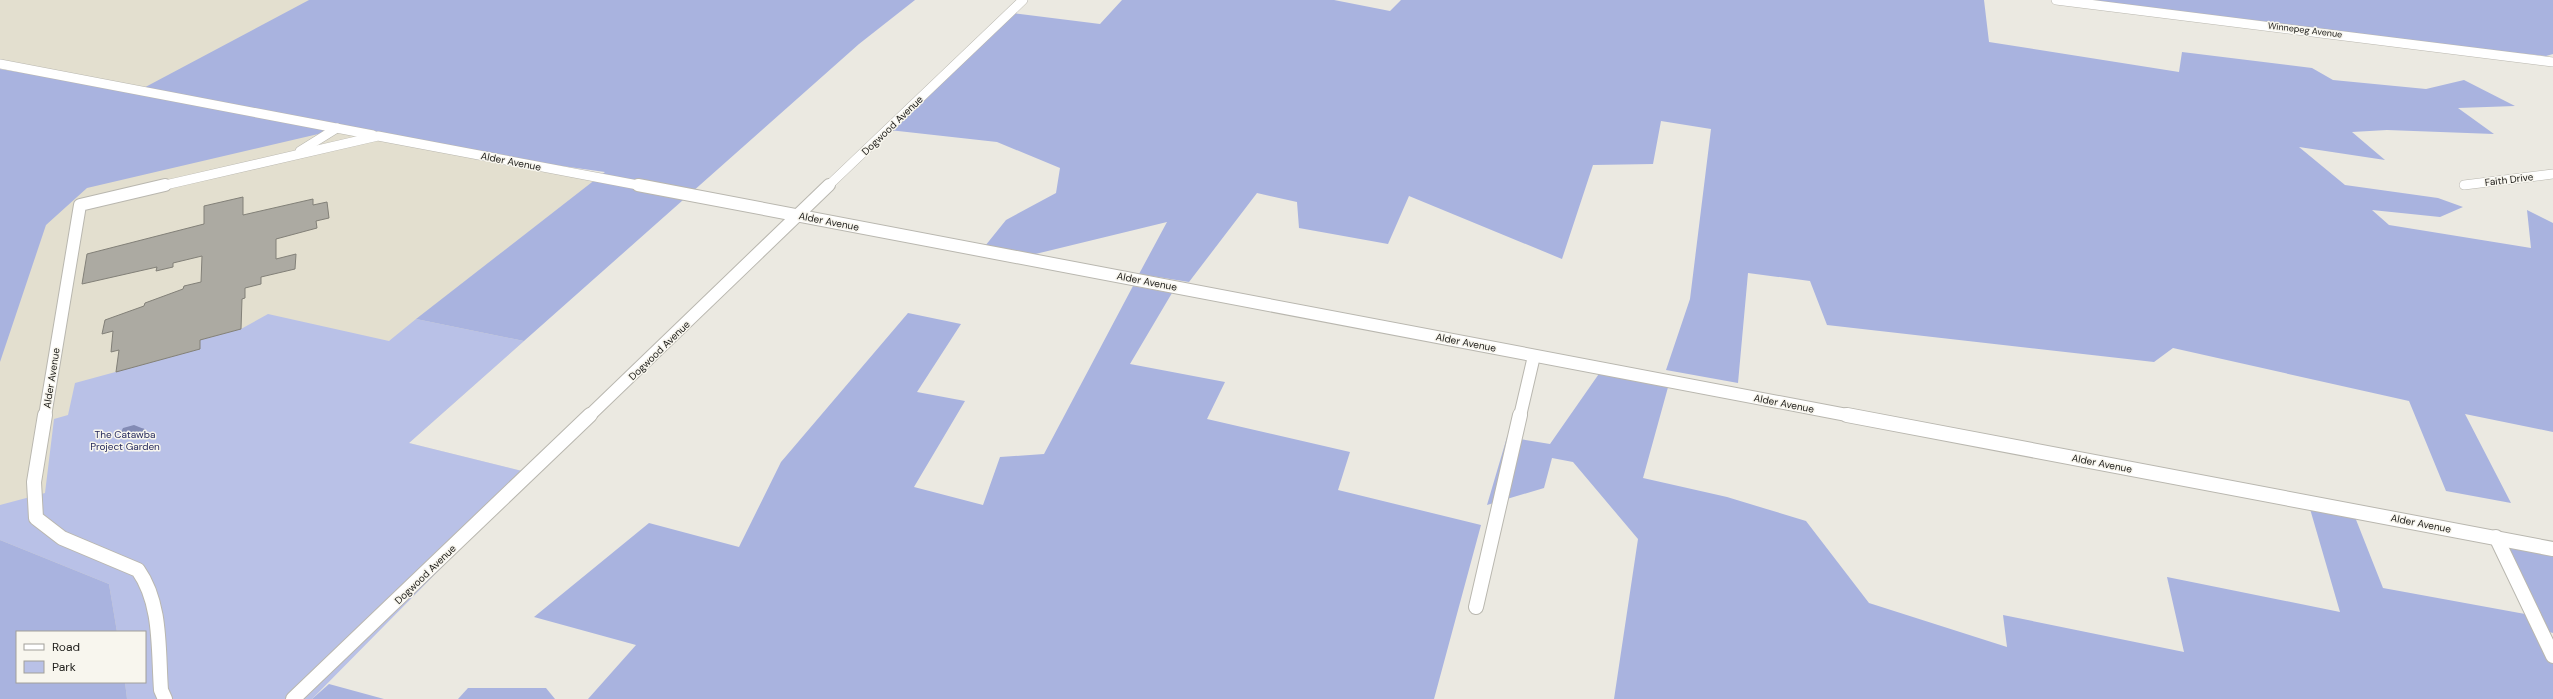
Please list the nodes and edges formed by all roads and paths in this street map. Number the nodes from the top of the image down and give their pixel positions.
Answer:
1 (1023, 0) edge
2 (2056, 0) edge
3 (2553, 62) edge
4 (0, 64) edge
5 (337, 128) junction
6 (378, 136) junction
7 (291, 156) junction
8 (2553, 174) edge
9 (2464, 185) dead end
10 (799, 216) junction
11 (1534, 356) junction
12 (2496, 537) junction
13 (2553, 549) edge
14 (1476, 607) dead end
15 (2553, 656) edge
16 (165, 699) edge
17 (294, 699) edge

1 - 10 street, Dogwood Avenue
2 - 3 street, Winnepeg Avenue
4 - 5 street, Alder Avenue
5 - 6 street, Alder Avenue
5 - 7 street, Alder Avenue
6 - 7 street, Alder Avenue
6 - 10 street, Alder Avenue
7 - 16 street, Alder Avenue
8 - 9 street, Faith Drive
10 - 11 street, Alder Avenue
10 - 17 street, Dogwood Avenue
11 - 12 street, Alder Avenue
11 - 14 street
12 - 13 street, Alder Avenue
12 - 15 street

